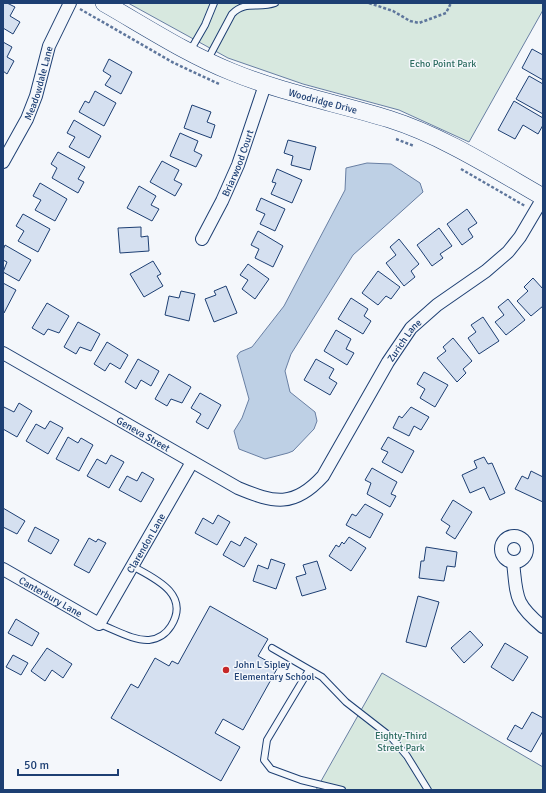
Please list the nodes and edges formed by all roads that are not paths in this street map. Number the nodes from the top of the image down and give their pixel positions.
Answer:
1 (70, 3) edge
2 (104, 3) edge
3 (214, 3) edge
4 (275, 3) edge
5 (190, 52) junction
6 (207, 61) junction
7 (265, 85) junction
8 (3, 162) edge
9 (543, 198) edge
10 (202, 239) dead end
11 (3, 353) edge
12 (192, 462) junction
13 (288, 499) joint
14 (513, 562) dead end
15 (132, 566) junction
16 (3, 569) edge
17 (99, 624) junction
18 (543, 627) edge
19 (272, 648) dead end
20 (309, 670) junction
21 (342, 790) edge
22 (428, 790) edge

1 - 8 street, Meadowdale Lane
2 - 5 street, Woodridge Drive
3 - 5 lane
4 - 6 lane
5 - 6 street, Woodridge Drive
6 - 7 street, Woodridge Drive
7 - 9 street, Woodridge Drive
7 - 10 street, Briarwood Court
9 - 13 street, Zurich Lane
11 - 12 street, Geneva Street
12 - 13 street, Geneva Street
12 - 15 street, Clarendon Lane
14 - 18 street
15 - 17 street, Clarendon Lane
15 - 17 lane
16 - 17 street, Canterbury Lane
19 - 20 lane
20 - 21 lane
20 - 22 lane

